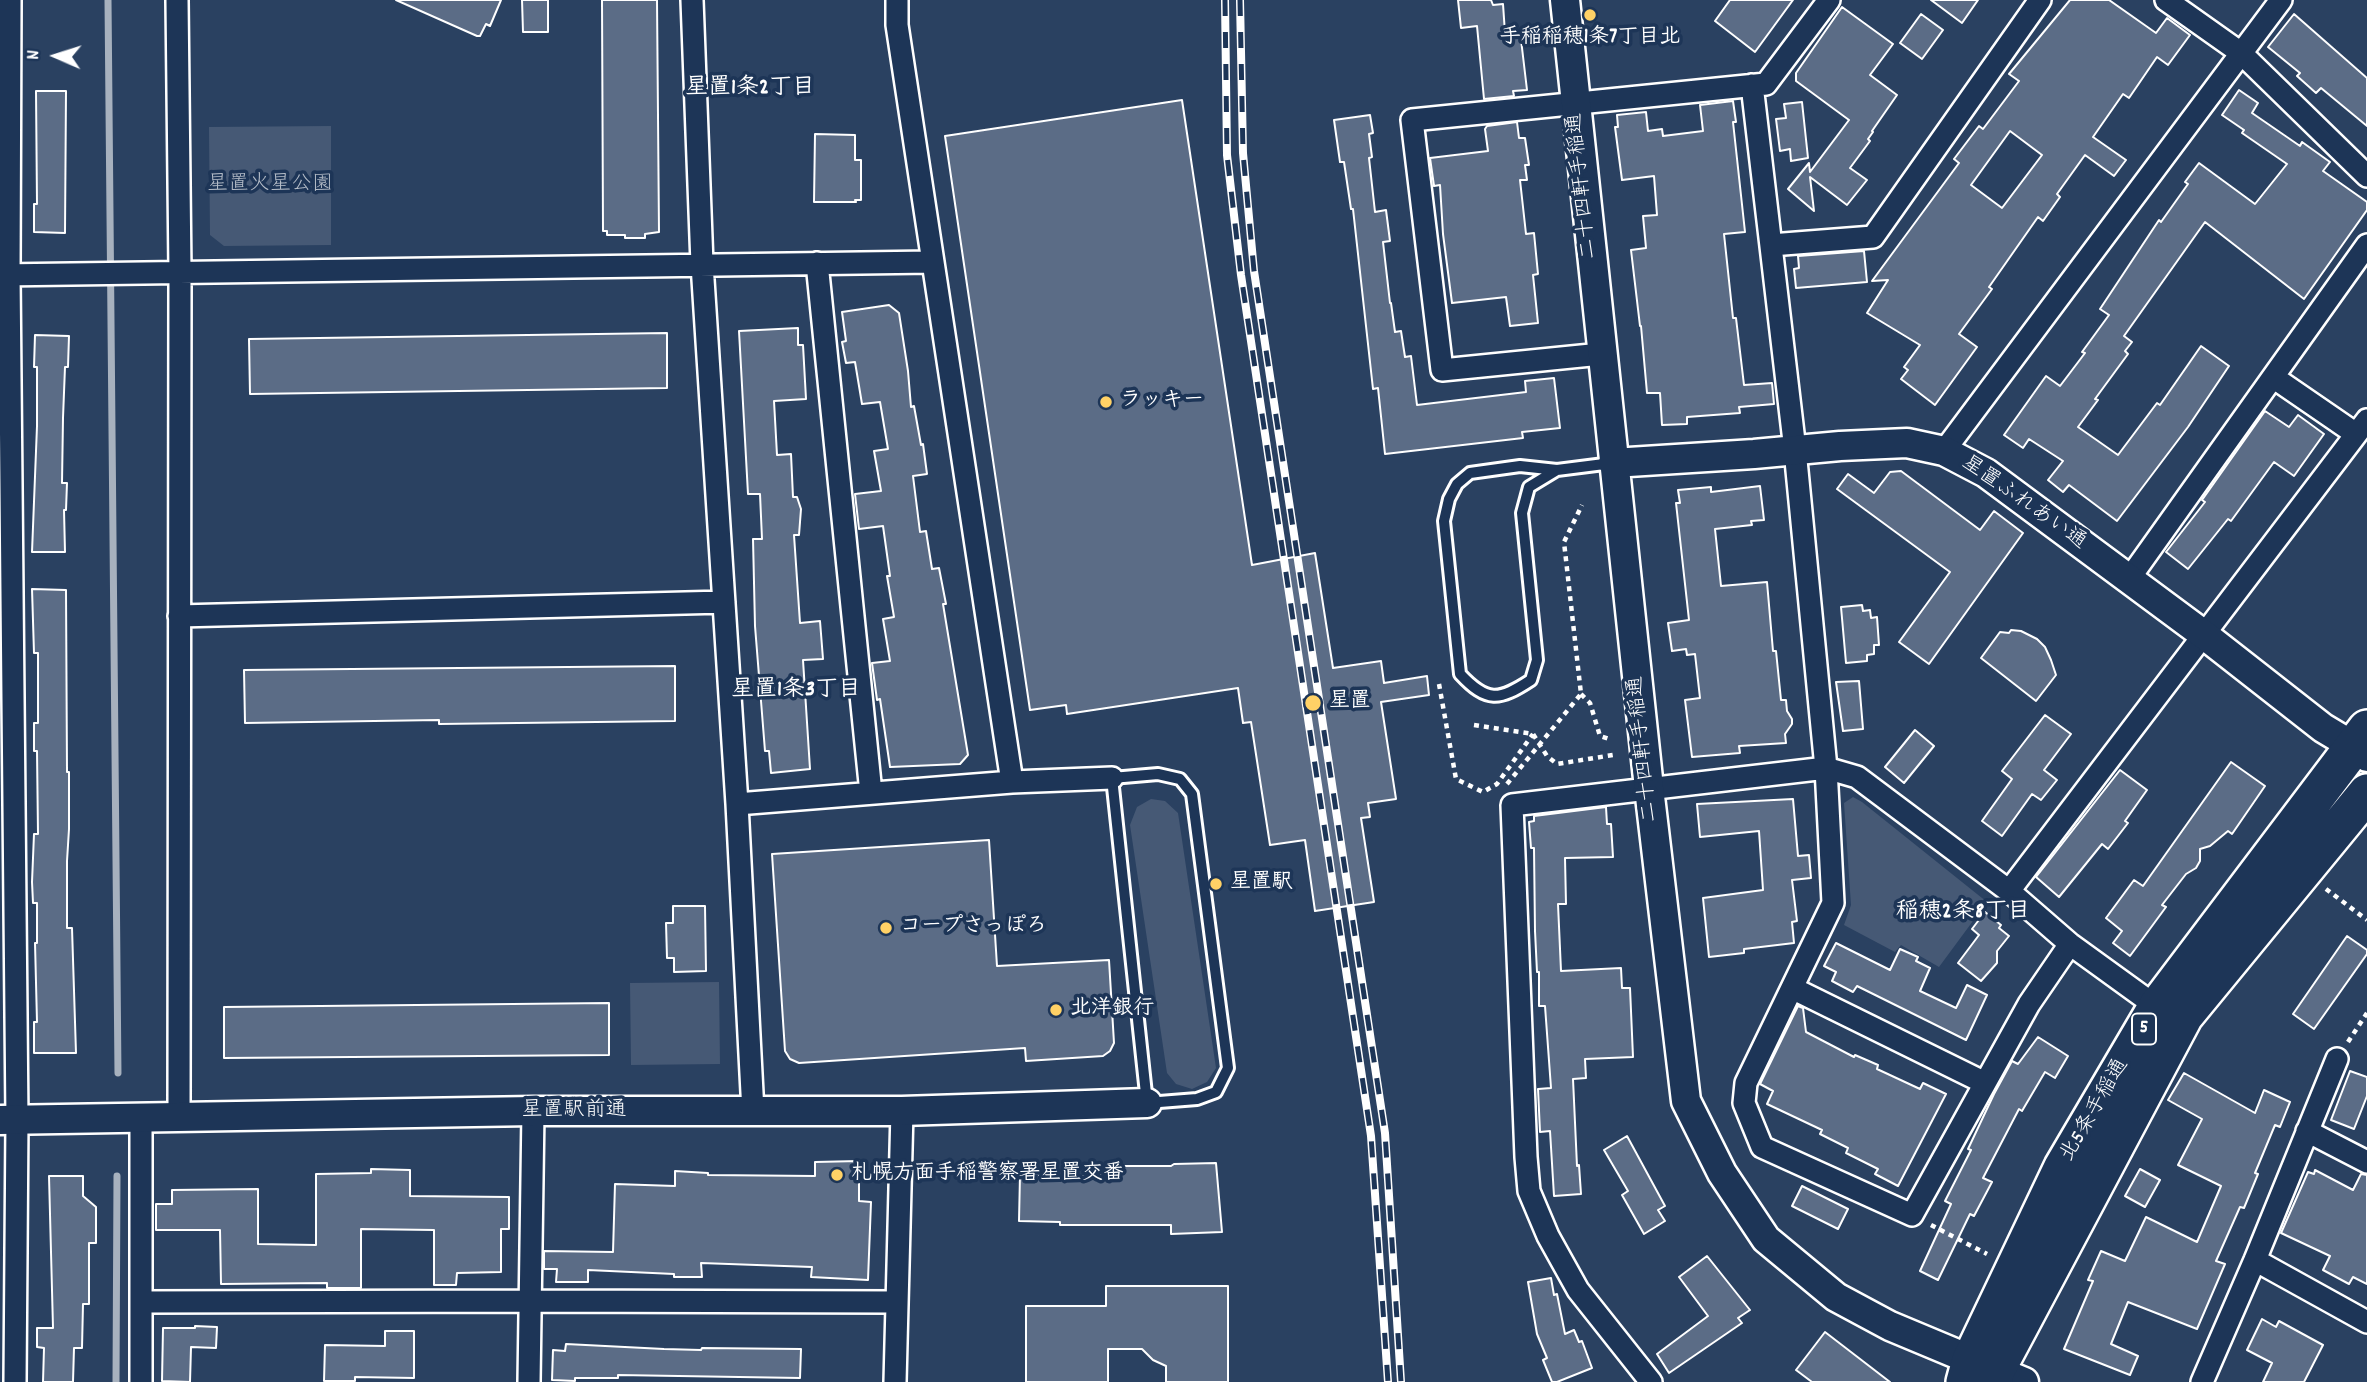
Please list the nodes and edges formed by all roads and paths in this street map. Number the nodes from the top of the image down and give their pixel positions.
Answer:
1 (10, 0) edge
2 (177, 0) edge
3 (692, 0) edge
4 (897, 0) edge
5 (1565, 0) edge
6 (1829, 0) edge
7 (2040, 0) edge
8 (2166, 0) edge
9 (2281, 0) edge
10 (2241, 53) junction
11 (1752, 85) junction
12 (1575, 103) junction
13 (5, 129) edge
14 (2367, 176) edge
15 (1771, 245) junction
16 (2367, 245) edge
17 (932, 262) junction
18 (702, 264) junction
19 (817, 264) junction
20 (180, 272) junction
21 (5, 275) edge
22 (1601, 354) junction
23 (2273, 377) junction
24 (2362, 427) edge
25 (6, 438) edge
26 (1795, 450) junction
27 (1944, 451) junction
28 (1613, 463) junction
29 (1557, 470) junction
30 (1582, 505) dead end
31 (2129, 579) junction
32 (724, 602) junction
33 (179, 616) junction
34 (2203, 634) junction
35 (1439, 684) dead end
36 (1581, 694) junction
37 (1474, 725) dead end
38 (1533, 734) junction
39 (1612, 740) dead end
40 (1539, 743) junction
41 (2362, 744) edge
42 (1613, 755) dead end
43 (1826, 768) junction
44 (1112, 778) junction
45 (1012, 782) junction
46 (1649, 788) junction
47 (871, 793) junction
48 (1504, 793) dead end
49 (2367, 793) edge
50 (737, 804) junction
51 (2302, 872) junction
52 (2009, 891) junction
53 (2367, 920) edge
54 (8, 932) edge
55 (2070, 944) junction
56 (1792, 988) junction
57 (2157, 1007) junction
58 (2367, 1013) edge
59 (2337, 1059) joint
60 (1985, 1083) junction
61 (1147, 1103) junction
62 (533, 1111) junction
63 (902, 1111) junction
64 (753, 1112) junction
65 (179, 1116) junction
66 (141, 1117) junction
67 (8, 1120) edge
68 (2307, 1131) junction
69 (2367, 1162) edge
70 (1928, 1223) dead end
71 (1987, 1254) dead end
72 (2255, 1260) junction
73 (530, 1301) junction
74 (141, 1303) junction
75 (897, 1303) junction
76 (7, 1312) edge
77 (2367, 1322) edge
78 (1990, 1375) edge
79 (15, 1382) edge
80 (141, 1382) edge
81 (529, 1382) edge
82 (895, 1382) edge
83 (1651, 1382) edge
84 (2202, 1382) edge

1 - 13 street
2 - 20 street
3 - 18 street
4 - 17 street
5 - 12 street, 二十四軒手稲通
6 - 11 street
7 - 15 street
8 - 10 street
9 - 10 street
10 - 14 street
10 - 27 street
11 - 12 street
11 - 15 street
12 - 22 street, 二十四軒手稲通
12 - 22 street
13 - 21 street
15 - 26 street
16 - 23 street
17 - 19 street
17 - 45 street
18 - 19 street
18 - 20 street
18 - 32 street
19 - 47 street
20 - 21 street
20 - 33 street
21 - 25 street
22 - 28 street, 二十四軒手稲通
23 - 24 street
23 - 31 street
24 - 34 street
25 - 54 street
26 - 27 street, 星置ふれあい通
26 - 28 street, 星置ふれあい通
26 - 43 street
27 - 31 street, 星置ふれあい通
28 - 29 lane
28 - 46 street, 二十四軒手稲通
29 - 29 lane
30 - 36 path
31 - 34 street, 星置ふれあい通
32 - 33 street
32 - 50 street
33 - 65 street
34 - 41 street, 星置ふれあい通
34 - 52 street
35 - 38 path
36 - 39 path
36 - 40 path
37 - 38 path
38 - 40 path
40 - 42 path
40 - 48 path
41 - 57 highway, 北5条手稲通 / 5
43 - 46 street
43 - 52 street
43 - 56 street
44 - 45 street
44 - 61 lane
44 - 61 lane
45 - 47 street
46 - 78 street, 二十四軒手稲通
46 - 83 street
47 - 50 street
49 - 51 highway, 北5条手稲通 / 5
50 - 64 street
51 - 53 path
51 - 78 highway, 北5条手稲通 / 5
52 - 55 street
54 - 67 street
55 - 57 street
55 - 60 street
56 - 60 street
56 - 60 street
57 - 78 highway, 北5条手稲通 / 5
58 - 59 path
59 - 68 street
61 - 63 street, 星置駅前通
62 - 64 street, 星置駅前通
62 - 65 street, 星置駅前通
62 - 73 street
63 - 64 street, 星置駅前通
63 - 75 street
65 - 66 street, 星置駅前通
66 - 67 street, 星置駅前通
66 - 74 street
67 - 76 street
68 - 69 street
68 - 72 street
70 - 71 path
72 - 77 street
72 - 84 street
73 - 74 street
73 - 75 street
73 - 81 street
74 - 80 street
75 - 82 street
76 - 79 street

